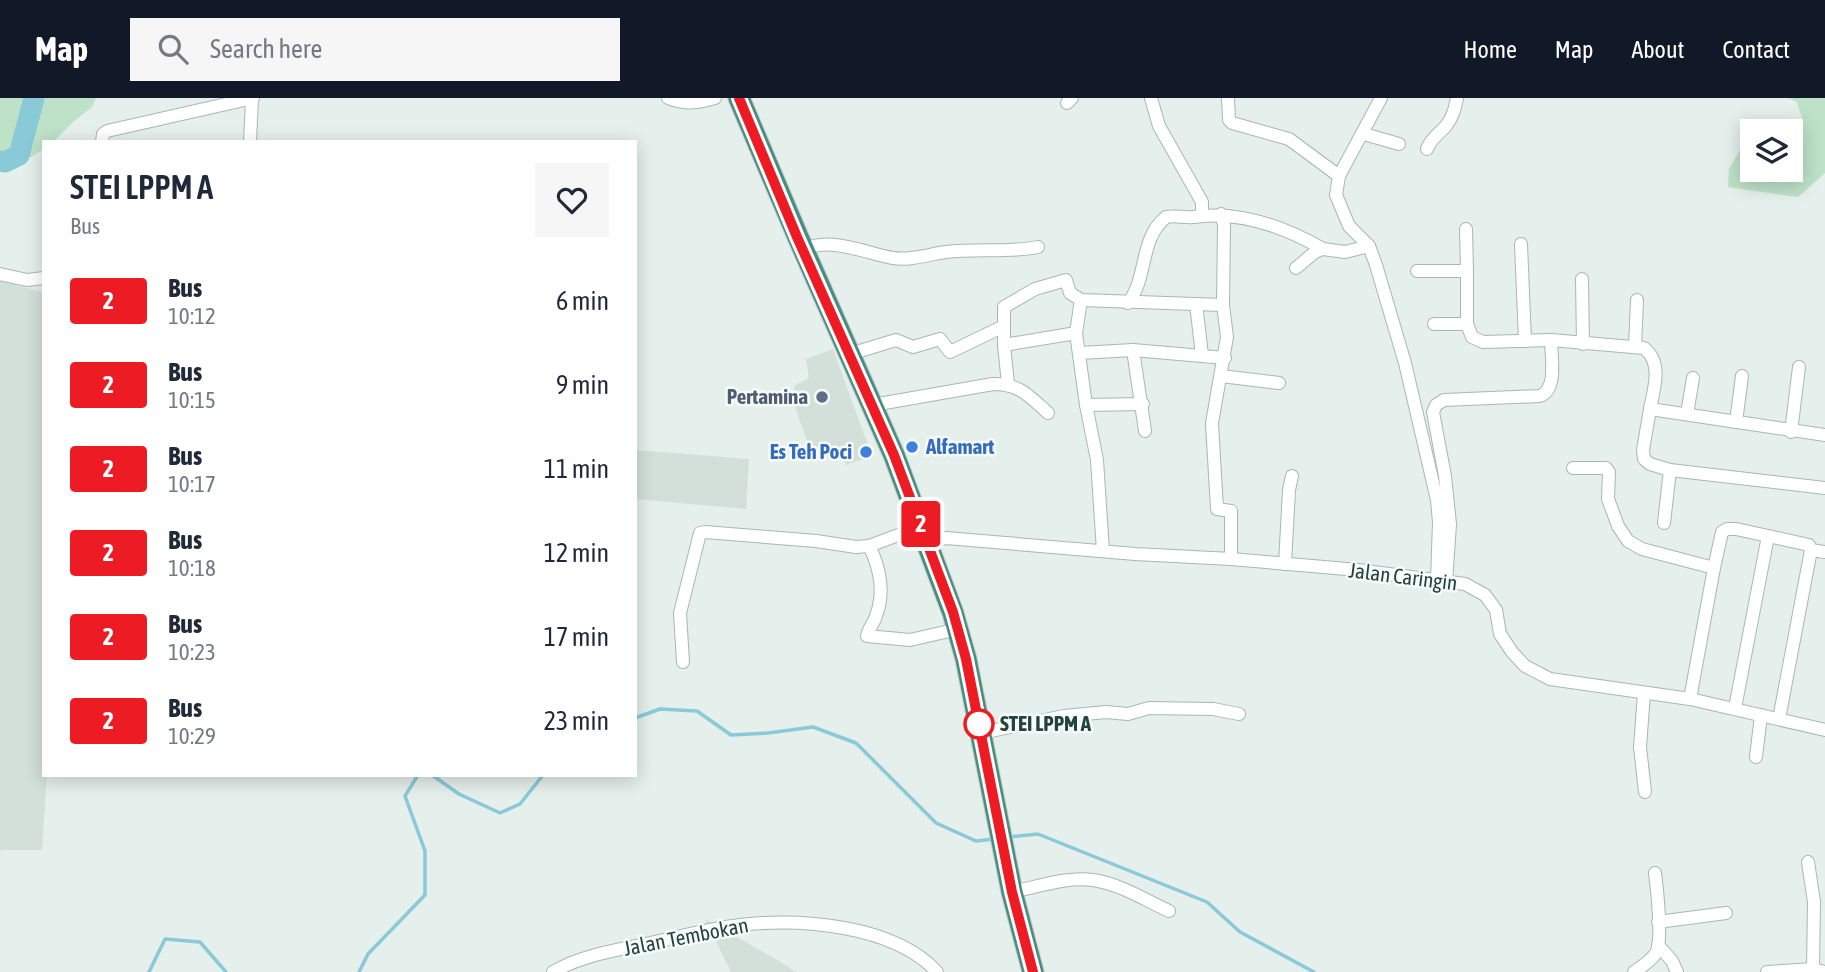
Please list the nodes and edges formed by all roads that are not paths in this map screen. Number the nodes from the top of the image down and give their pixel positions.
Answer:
1 (252, 98) edge
2 (668, 98) edge
3 (715, 98) edge
4 (739, 98) edge
5 (1152, 98) edge
6 (1228, 98) edge
7 (1381, 98) edge
8 (1457, 98) edge
9 (1364, 134) junction
10 (102, 140) edge
11 (250, 140) edge
12 (1399, 144) dead end
13 (1427, 149) dead end
14 (1339, 176) junction
15 (1202, 214) junction
16 (1222, 214) junction
17 (1466, 229) dead end
18 (1521, 244) dead end
19 (1369, 246) junction
20 (1038, 247) dead end
21 (1323, 249) junction
22 (803, 250) junction
23 (1296, 268) dead end
24 (1417, 271) dead end
25 (1467, 271) junction
26 (0, 274) edge
27 (42, 278) edge
28 (1583, 279) dead end
29 (1081, 300) junction
30 (1637, 300) dead end
31 (1128, 303) junction
32 (1196, 304) junction
33 (1223, 305) junction
34 (1434, 324) dead end
35 (1467, 324) junction
36 (1004, 326) junction
37 (1076, 333) junction
38 (1551, 340) junction
39 (1525, 341) junction
40 (1583, 344) junction
41 (1004, 345) junction
42 (1635, 347) junction
43 (1133, 350) junction
44 (1080, 353) junction
45 (850, 354) junction
46 (1202, 355) junction
47 (1225, 358) junction
48 (1799, 367) dead end
49 (1220, 376) junction
50 (1742, 376) dead end
51 (1693, 378) dead end
52 (1279, 383) dead end
53 (1008, 384) junction
54 (1143, 404) junction
55 (873, 405) junction
56 (1086, 405) junction
57 (1650, 409) junction
58 (1048, 413) dead end
59 (1687, 414) junction
60 (1433, 420) junction
61 (1419, 422) junction
62 (1736, 422) junction
63 (1145, 431) dead end
64 (1791, 432) junction
65 (1825, 435) edge
66 (1573, 468) dead end
67 (1670, 470) junction
68 (1292, 476) dead end
69 (1825, 488) edge
70 (1664, 523) dead end
71 (925, 535) junction
72 (1768, 536) junction
73 (869, 546) junction
74 (1811, 550) junction
75 (1103, 551) junction
76 (1825, 552) edge
77 (1231, 559) junction
78 (1285, 564) junction
79 (1714, 568) junction
80 (1442, 581) junction
81 (958, 629) junction
82 (683, 662) dead end
83 (1644, 693) junction
84 (1690, 699) junction
85 (1735, 708) junction
86 (1239, 714) dead end
87 (1761, 715) junction
88 (1779, 719) junction
89 (1824, 725) edge
90 (981, 733) junction
91 (1756, 757) dead end
92 (1645, 792) dead end
93 (1808, 862) dead end
94 (1655, 873) dead end
95 (1012, 892) junction
96 (1169, 911) dead end
97 (1726, 913) dead end
98 (1658, 922) junction
99 (1658, 945) junction
100 (1819, 970) edge
101 (553, 972) edge
102 (937, 972) edge
103 (1033, 972) edge
104 (1634, 972) edge
105 (1677, 972) edge
106 (1768, 972) edge

1 - 10 street
1 - 11 street
2 - 3 street
4 - 22 highway
5 - 15 street
6 - 14 street
7 - 9 street
8 - 13 street
9 - 12 street
9 - 14 street
14 - 19 street
15 - 16 street
15 - 31 street
16 - 21 street
16 - 33 street
17 - 25 street
18 - 39 street
19 - 21 street
19 - 61 street
20 - 22 street
21 - 23 street
22 - 45 highway
24 - 25 street
25 - 35 street
26 - 27 street
28 - 40 street
29 - 31 street
29 - 36 street
29 - 37 street
30 - 42 street
31 - 32 street
32 - 33 street
32 - 46 street
33 - 47 street
34 - 35 street
35 - 39 street
36 - 41 street
36 - 45 street
37 - 41 street
37 - 44 street
38 - 39 street
38 - 40 street
38 - 60 street
40 - 42 street
41 - 53 street
42 - 57 street
43 - 44 street
43 - 46 street
43 - 54 street
44 - 56 street
45 - 55 highway
46 - 47 street
47 - 49 street
48 - 64 street
49 - 52 street
49 - 77 street
50 - 62 street
51 - 59 street
53 - 55 street
53 - 58 street
54 - 56 street
54 - 63 street
55 - 71 highway
56 - 75 street
57 - 59 street
57 - 67 street
59 - 62 street
60 - 61 street
60 - 80 street
61 - 80 street
62 - 64 street
64 - 65 street
66 - 79 street
67 - 69 street
67 - 70 street
68 - 78 street
71 - 73 street, Jalan Caringin
71 - 75 street, Jalan Caringin
71 - 81 highway
72 - 74 street
72 - 79 street
72 - 85 street
73 - 81 street
73 - 82 street
74 - 76 street
74 - 88 street
75 - 77 street, Jalan Caringin
77 - 78 street, Jalan Caringin
78 - 80 street, Jalan Caringin
79 - 84 street
80 - 83 street, Jalan Caringin
81 - 90 highway
83 - 84 street, Jalan Caringin
83 - 92 street
84 - 85 street, Jalan Caringin
85 - 87 street, Jalan Caringin
86 - 90 street
87 - 88 street, Jalan Caringin
87 - 91 street
88 - 89 street, Jalan Caringin
90 - 95 highway
93 - 100 street
94 - 98 street
95 - 96 street
95 - 103 highway
97 - 98 street
98 - 99 street
99 - 104 street
99 - 105 street
100 - 106 street
101 - 102 street, Jalan Tembokan

